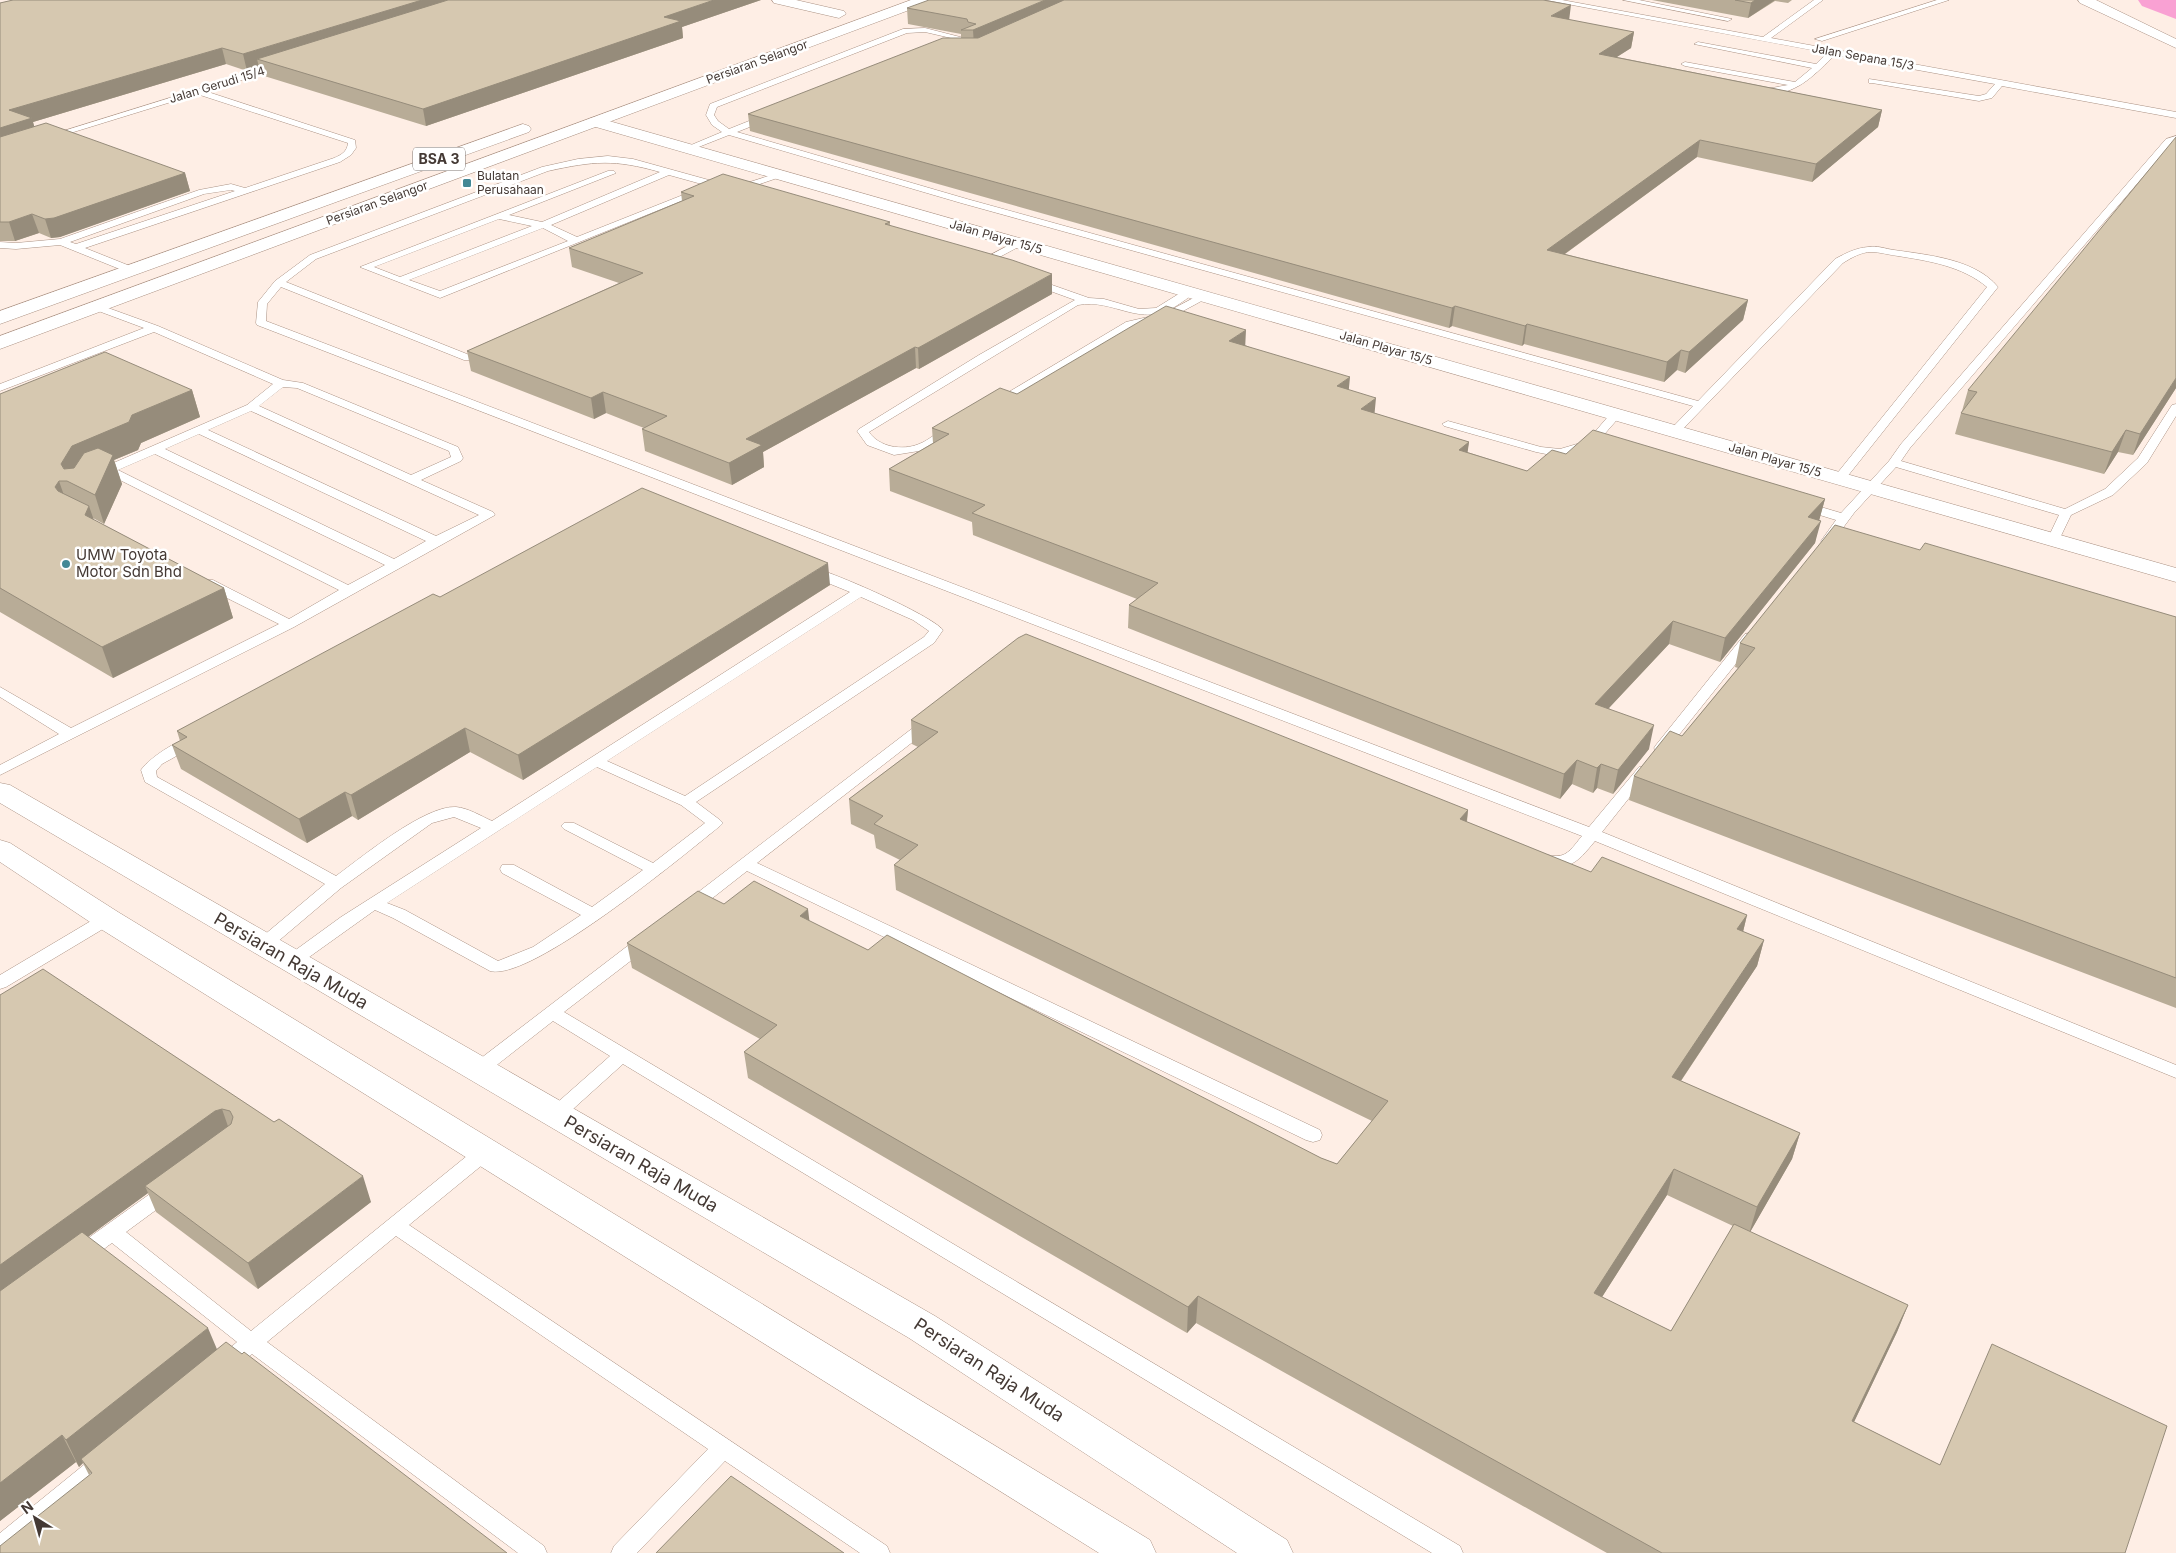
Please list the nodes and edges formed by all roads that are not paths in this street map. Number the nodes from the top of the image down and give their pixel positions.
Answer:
1 (779, 0) edge
2 (878, 0) edge
3 (924, 0) edge
4 (1550, 0) edge
5 (1627, 0) edge
6 (1819, 0) edge
7 (1945, 0) edge
8 (2085, 0) edge
9 (839, 14) junction
10 (1728, 20) dead end
11 (811, 24) dead end
12 (1765, 39) junction
13 (1819, 39) dead end
14 (1698, 44) dead end
15 (2176, 44) edge
16 (949, 47) edge
17 (1833, 52) junction
18 (291, 62) edge
19 (1685, 64) dead end
20 (1817, 67) junction
21 (1872, 81) dead end
22 (2000, 83) junction
23 (1798, 85) junction
24 (196, 91) junction
25 (1753, 92) edge
26 (775, 114) edge
27 (2176, 115) edge
28 (541, 122) dead end
29 (595, 122) junction
30 (728, 132) junction
31 (2176, 139) edge
32 (37, 140) edge
33 (688, 148) junction
34 (668, 172) junction
35 (611, 173) dead end
36 (781, 175) junction
37 (713, 186) junction
38 (246, 191) junction
39 (498, 216) junction
40 (543, 224) junction
41 (577, 241) junction
42 (61, 242) junction
43 (1018, 243) junction
44 (0, 245) edge
45 (75, 248) junction
46 (1000, 269) edge
47 (132, 270) junction
48 (1025, 278) edge
49 (400, 280) junction
50 (279, 283) junction
51 (1196, 294) junction
52 (1085, 300) junction
53 (97, 307) junction
54 (0, 318) edge
55 (154, 328) junction
56 (0, 343) edge
57 (468, 358) dead end
58 (281, 383) junction
59 (0, 388) edge
60 (1701, 405) junction
61 (2176, 406) edge
62 (251, 407) junction
63 (988, 408) edge
64 (1616, 414) junction
65 (963, 423) edge
66 (1448, 424) dead end
67 (199, 430) junction
68 (1675, 431) junction
69 (155, 449) junction
70 (1894, 463) junction
71 (109, 470) junction
72 (88, 478) edge
73 (1839, 478) junction
74 (413, 479) junction
75 (1870, 488) junction
76 (1788, 501) edge
77 (2066, 513) junction
78 (1844, 518) junction
79 (2054, 540) junction
80 (436, 541) junction
81 (1820, 550) edge
82 (396, 565) junction
83 (796, 565) edge
84 (2176, 575) edge
85 (200, 579) edge
86 (350, 591) junction
87 (861, 591) junction
88 (289, 624) junction
89 (1758, 627) edge
90 (0, 691) edge
91 (942, 712) edge
92 (208, 732) edge
93 (70, 734) junction
94 (596, 761) junction
95 (0, 771) edge
96 (0, 792) edge
97 (686, 802) junction
98 (568, 826) dead end
99 (494, 827) junction
100 (1592, 834) junction
101 (0, 849) edge
102 (1533, 854) edge
103 (745, 864) junction
104 (508, 869) dead end
105 (655, 870) junction
106 (335, 884) junction
107 (375, 904) junction
108 (592, 914) junction
109 (107, 918) junction
110 (676, 918) edge
111 (653, 936) edge
112 (277, 953) junction
113 (0, 983) edge
114 (552, 1013) junction
115 (622, 1055) junction
116 (478, 1070) junction
117 (2176, 1072) edge
118 (556, 1114) junction
119 (1314, 1135) dead end
120 (485, 1152) junction
121 (184, 1179) edge
122 (395, 1225) junction
123 (112, 1232) junction
124 (64, 1267) edge
125 (251, 1342) junction
126 (213, 1374) edge
127 (122, 1448) edge
128 (723, 1448) junction
129 (0, 1547) edge
130 (536, 1553) edge
131 (622, 1553) edge
132 (879, 1553) edge
133 (1135, 1553) edge
134 (1272, 1553) edge
135 (1452, 1553) edge

1 - 9 main road
2 - 9 main road, Persiaran Selangor
3 - 29 main road, Persiaran Selangor / BSA 3
4 - 12 lane, Jalan Sepana 15/3
5 - 10 lane
6 - 12 lane
7 - 13 lane
8 - 15 main road
9 - 11 main road, Persiaran Selangor
12 - 17 lane, Jalan Sepana 15/3
14 - 20 lane
16 - 30 lane
17 - 20 lane
17 - 22 lane, Jalan Sepana 15/3
18 - 24 lane, Jalan Gerudi 15/4
19 - 23 lane
20 - 23 lane
21 - 22 lane
22 - 27 lane, Jalan Sepana 15/3
23 - 25 lane
24 - 32 lane, Jalan Gerudi 15/4
24 - 38 lane
26 - 30 lane
28 - 47 main road, Persiaran Selangor / BSA 3
29 - 33 main road, Jalan Playar 15/5
29 - 53 main road, Persiaran Selangor / BSA 3
30 - 33 lane
30 - 60 lane
31 - 70 lane
33 - 36 main road, Jalan Playar 15/5
34 - 37 lane
34 - 40 lane
34 - 50 lane
35 - 39 lane
36 - 37 lane
36 - 43 main road, Jalan Playar 15/5
37 - 41 lane
38 - 42 lane
38 - 45 lane
39 - 40 lane
39 - 49 lane
40 - 41 lane
40 - 49 lane
41 - 49 lane
42 - 44 lane
42 - 45 lane
43 - 46 lane
43 - 51 main road, Jalan Playar 15/5
45 - 47 lane
47 - 54 main road, Persiaran Selangor / BSA 3
48 - 52 lane
50 - 57 lane
50 - 100 lane
51 - 52 lane
51 - 63 lane
51 - 64 main road, Jalan Playar 15/5
52 - 65 lane
53 - 55 lane
53 - 56 main road, Persiaran Selangor / BSA 3
55 - 58 lane
55 - 59 lane
58 - 62 lane
58 - 74 lane
60 - 68 lane
60 - 73 lane
61 - 77 lane
62 - 67 lane
62 - 74 lane
64 - 66 lane
64 - 68 main road, Jalan Playar 15/5
67 - 69 lane
67 - 80 lane
68 - 73 main road, Jalan Playar 15/5
69 - 71 lane
69 - 82 lane
70 - 75 lane
70 - 77 lane
71 - 72 lane
71 - 86 lane
73 - 75 main road, Jalan Playar 15/5
74 - 80 lane
75 - 78 lane
75 - 79 main road, Jalan Playar 15/5
76 - 78 lane
77 - 79 lane
78 - 81 lane
79 - 84 main road, Jalan Playar 15/5
80 - 82 lane
82 - 86 lane
83 - 87 lane
85 - 88 lane
86 - 88 lane
87 - 94 lane
87 - 97 lane
88 - 93 lane
89 - 100 lane
90 - 93 lane
91 - 103 lane
92 - 106 lane
93 - 95 lane
94 - 97 lane
94 - 99 lane
96 - 112 main road, Persiaran Raja Muda
97 - 105 lane
98 - 105 lane
99 - 106 lane
99 - 107 lane
100 - 102 lane
100 - 117 lane
101 - 109 main road
103 - 110 lane
103 - 119 lane
104 - 108 lane
105 - 108 lane
106 - 112 lane
107 - 108 lane
107 - 112 lane
109 - 113 lane
109 - 120 main road
111 - 114 lane
112 - 116 main road, Persiaran Raja Muda
114 - 115 lane
114 - 116 lane
115 - 118 lane
115 - 135 lane
116 - 118 main road, Persiaran Raja Muda
118 - 134 main road, Persiaran Raja Muda
120 - 122 lane
120 - 133 main road
121 - 123 lane
122 - 125 lane
122 - 128 lane
123 - 124 lane
123 - 125 lane
125 - 126 lane
125 - 130 lane
127 - 129 lane
128 - 131 lane
128 - 132 lane

